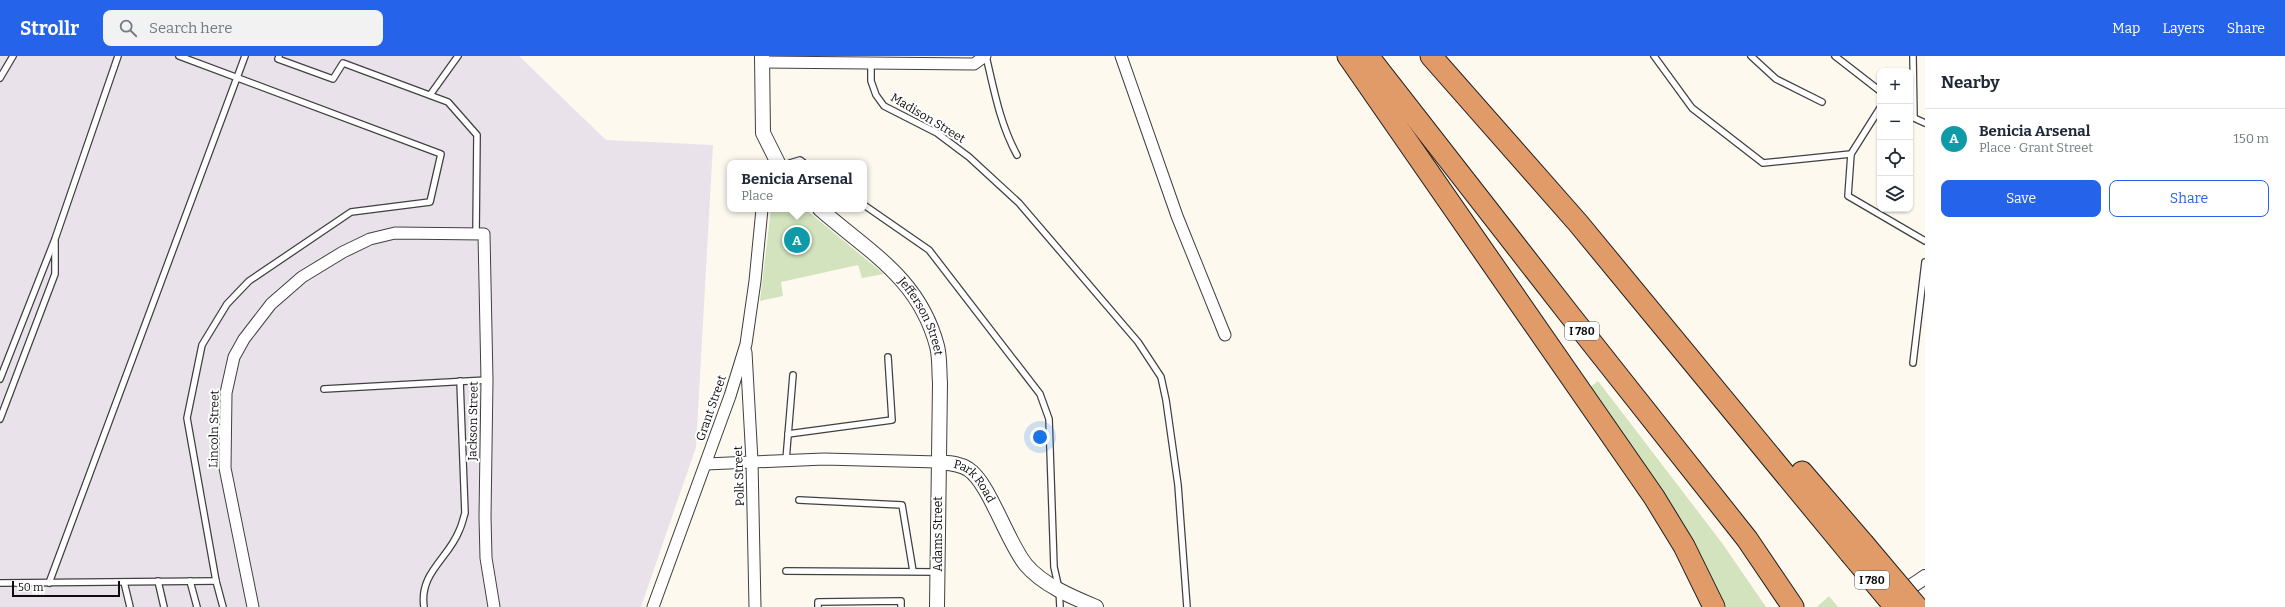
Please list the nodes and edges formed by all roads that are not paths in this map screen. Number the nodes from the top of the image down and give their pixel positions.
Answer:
1 (13, 56) edge
2 (118, 56) edge
3 (179, 56) edge
4 (245, 56) edge
5 (279, 56) edge
6 (458, 56) edge
7 (985, 56) edge
8 (1121, 56) edge
9 (1348, 56) edge
10 (1368, 56) edge
11 (1431, 56) edge
12 (1654, 56) edge
13 (1751, 56) edge
14 (1836, 56) edge
15 (1913, 56) edge
16 (762, 59) edge
17 (886, 60) edge
18 (870, 64) junction
19 (0, 78) edge
20 (236, 78) junction
21 (1877, 89) edge
22 (430, 95) junction
23 (1822, 102) dead end
24 (1912, 104) edge
25 (1877, 113) edge
26 (1913, 117) edge
27 (1925, 123) edge
28 (1851, 154) junction
29 (1017, 155) dead end
30 (776, 160) edge
31 (867, 207) edge
32 (762, 212) edge
33 (824, 212) edge
34 (480, 234) junction
35 (55, 238) junction
36 (1925, 241) edge
37 (1925, 262) edge
38 (1225, 335) dead end
39 (746, 344) junction
40 (888, 357) dead end
41 (1913, 363) dead end
42 (793, 375) dead end
43 (0, 379) edge
44 (487, 380) junction
45 (460, 381) junction
46 (324, 389) dead end
47 (0, 419) edge
48 (788, 434) junction
49 (786, 460) junction
50 (752, 461) junction
51 (938, 462) junction
52 (706, 464) junction
53 (799, 500) dead end
54 (1856, 548) junction
55 (786, 571) dead end
56 (913, 572) junction
57 (937, 572) junction
58 (1925, 577) edge
59 (158, 581) junction
60 (190, 581) junction
61 (216, 581) junction
62 (49, 582) junction
63 (124, 582) junction
64 (0, 583) edge
65 (1059, 589) junction
66 (130, 607) edge
67 (164, 607) edge
68 (197, 607) edge
69 (223, 607) edge
70 (253, 607) edge
71 (424, 607) edge
72 (494, 607) edge
73 (653, 607) edge
74 (755, 607) edge
75 (818, 607) edge
76 (901, 607) edge
77 (937, 607) edge
78 (1060, 607) edge
79 (1096, 607) edge
80 (1187, 607) edge
81 (1714, 607) edge
82 (1793, 607) edge
83 (1882, 607) edge
84 (1895, 607) edge
85 (1917, 607) edge

1 - 19 lane
2 - 35 lane
3 - 20 lane
4 - 20 lane
5 - 22 lane
6 - 22 lane
7 - 17 street
7 - 29 lane
8 - 38 street
9 - 81 highway
10 - 82 highway, I 780
11 - 54 highway, I 780
12 - 28 lane
13 - 23 lane
14 - 21 lane
15 - 24 lane
16 - 18 street
16 - 30 street
17 - 18 street
18 - 80 lane, Madison Street
20 - 61 lane
20 - 62 lane
22 - 34 lane
25 - 28 lane
26 - 27 lane
28 - 36 lane
31 - 65 lane
32 - 39 street, Grant Street
33 - 51 street, Jefferson Street
34 - 44 street, Jackson Street
34 - 70 street, Lincoln Street
35 - 43 lane
35 - 47 lane
37 - 41 lane
39 - 50 street, Polk Street
39 - 52 street, Grant Street
40 - 48 lane
42 - 48 lane
44 - 45 lane
44 - 72 street, Jackson Street
45 - 46 lane
45 - 71 lane
48 - 49 lane
49 - 50 street, Park Road
49 - 51 street, Park Road
50 - 52 street, Park Road
50 - 74 street, Polk Street
51 - 57 street, Adams Street
51 - 65 street, Park Road
52 - 73 street, Grant Street
53 - 56 lane
54 - 84 highway, I 780, bridge
54 - 85 highway, bridge
55 - 56 lane
56 - 57 lane
57 - 77 street, Adams Street
58 - 83 street
59 - 60 lane
59 - 63 lane
59 - 67 lane
60 - 61 lane
60 - 68 lane
61 - 69 lane
62 - 63 lane
62 - 64 lane
63 - 66 lane
65 - 78 lane
65 - 79 street, Park Road
75 - 76 lane

